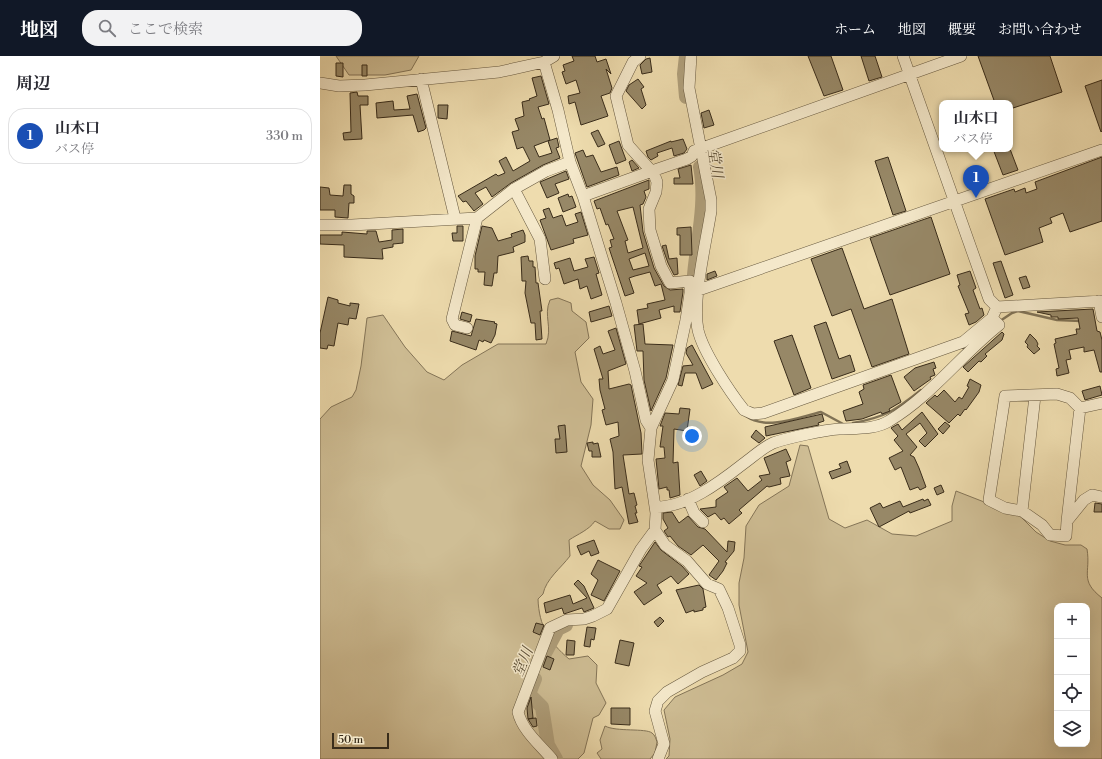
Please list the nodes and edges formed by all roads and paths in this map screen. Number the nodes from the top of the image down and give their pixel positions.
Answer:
1 (640, 56) edge
2 (691, 56) edge
3 (903, 56) edge
4 (962, 56) edge
5 (549, 58) edge
6 (910, 74) junction
7 (421, 79) junction
8 (320, 82) edge
9 (698, 150) junction
10 (1102, 150) edge
11 (570, 162) junction
12 (652, 171) junction
13 (514, 190) junction
14 (583, 196) junction
15 (954, 201) junction
16 (455, 218) junction
17 (477, 218) junction
18 (320, 225) edge
19 (545, 279) dead end
20 (694, 292) junction
21 (1100, 301) edge
22 (997, 307) junction
23 (1102, 317) edge
24 (992, 318) junction
25 (467, 328) dead end
26 (1035, 396) junction
27 (1102, 403) edge
28 (1080, 408) junction
29 (651, 428) junction
30 (1102, 497) edge
31 (688, 499) junction
32 (655, 508) junction
33 (1022, 511) junction
34 (1067, 521) junction
35 (702, 522) dead end
36 (654, 530) junction
37 (552, 759) edge
38 (658, 759) edge

1 - 12 street
2 - 9 street
3 - 6 street
4 - 6 street
5 - 7 street
5 - 11 street
6 - 9 street
6 - 15 street
7 - 8 street
7 - 16 street
9 - 12 street
9 - 20 street
10 - 15 street
11 - 13 street
11 - 14 street
12 - 14 street
12 - 20 street
13 - 17 street
13 - 19 street
14 - 29 street
15 - 20 street
15 - 22 street
16 - 17 street
16 - 18 street
17 - 25 street
20 - 24 street
20 - 29 street
21 - 22 street
21 - 23 street
22 - 24 street
24 - 31 street
26 - 28 street
26 - 33 street
26 - 33 street
27 - 28 street
28 - 34 street
29 - 32 street
30 - 34 street
31 - 32 street
31 - 35 street
32 - 36 street
33 - 34 street
36 - 37 street
36 - 38 street

